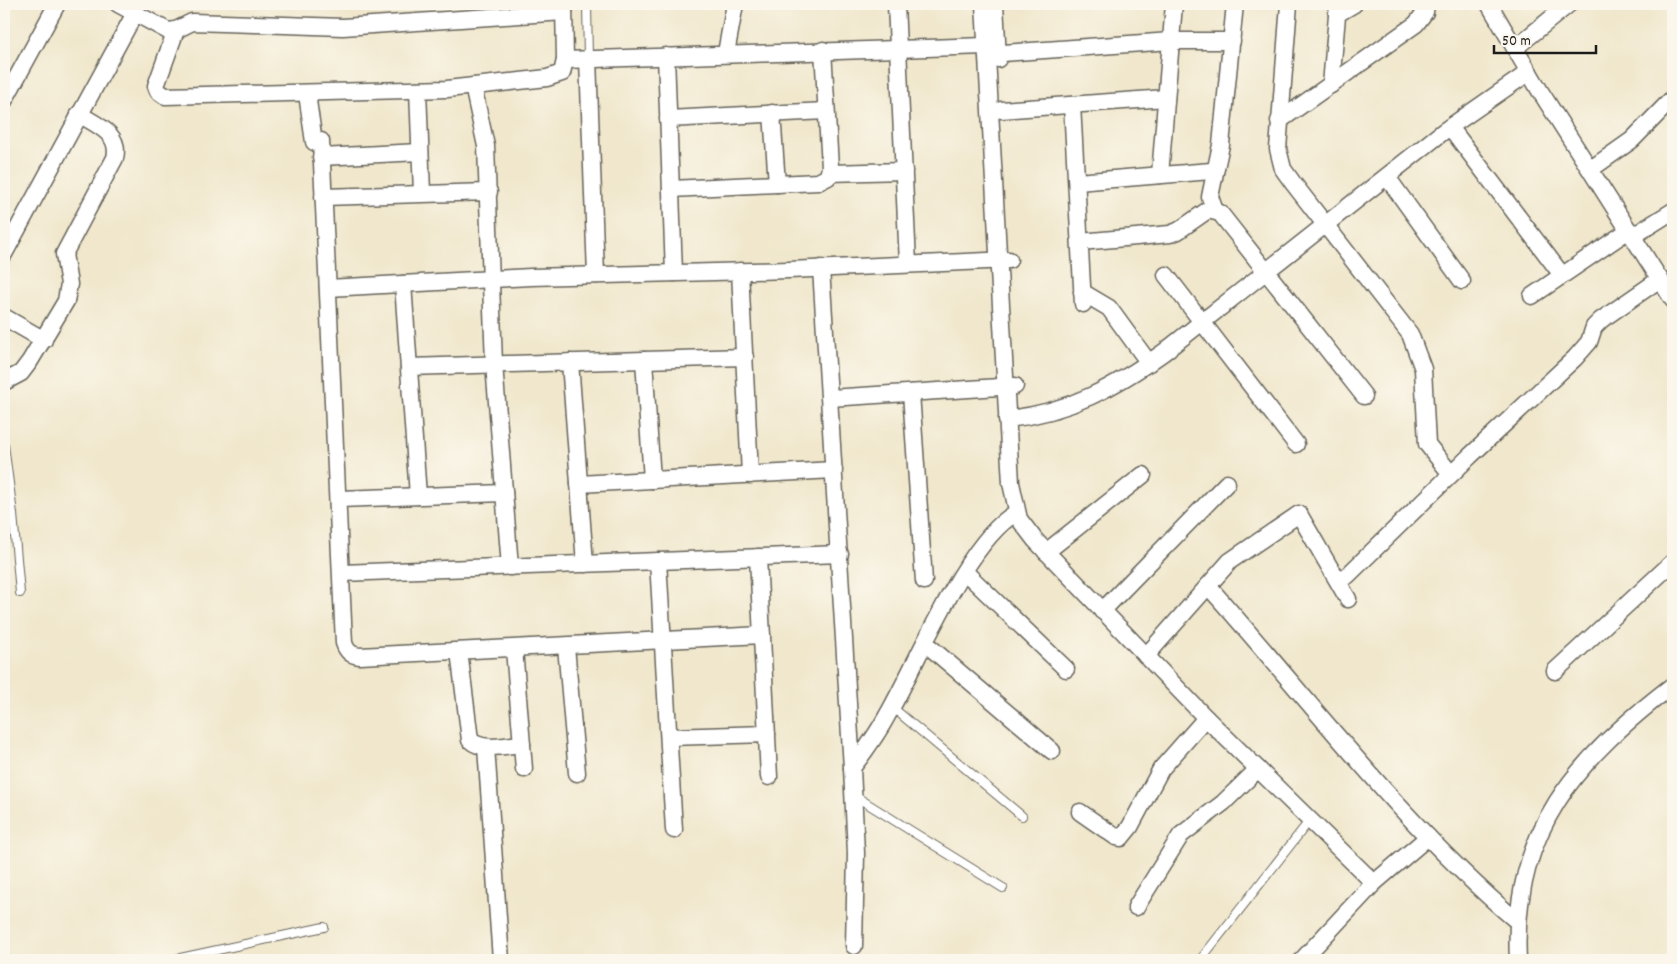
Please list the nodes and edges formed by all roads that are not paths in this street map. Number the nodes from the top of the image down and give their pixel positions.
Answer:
1 (57, 4) edge
2 (118, 4) edge
3 (587, 4) edge
4 (735, 4) edge
5 (896, 4) edge
6 (984, 4) edge
7 (995, 4) edge
8 (1174, 4) edge
9 (1235, 4) edge
10 (1289, 4) edge
11 (1354, 4) edge
12 (1426, 4) edge
13 (1489, 4) edge
14 (1569, 4) edge
15 (564, 8) edge
16 (1337, 9) edge
17 (135, 13) junction
18 (176, 30) junction
19 (1171, 41) junction
20 (1232, 41) junction
21 (898, 48) junction
22 (1515, 48) junction
23 (823, 50) junction
24 (990, 51) junction
25 (726, 54) junction
26 (666, 56) junction
27 (588, 59) junction
28 (566, 60) junction
29 (1529, 72) junction
30 (1331, 85) junction
31 (473, 86) junction
32 (418, 90) junction
33 (307, 94) junction
34 (1166, 98) junction
35 (1673, 98) edge
36 (4, 101) edge
37 (1072, 105) junction
38 (1001, 110) junction
39 (826, 111) junction
40 (772, 113) junction
41 (80, 114) junction
42 (668, 119) junction
43 (1279, 121) junction
44 (1450, 127) junction
45 (318, 146) junction
46 (420, 152) junction
47 (1216, 168) junction
48 (1591, 169) junction
49 (904, 171) junction
50 (829, 173) junction
51 (1160, 175) junction
52 (1387, 177) junction
53 (1077, 182) junction
54 (776, 184) junction
55 (671, 189) junction
56 (489, 192) junction
57 (422, 193) junction
58 (324, 197) junction
59 (1215, 211) junction
60 (1673, 211) edge
61 (1325, 224) junction
62 (1631, 233) junction
63 (1080, 242) junction
64 (4, 254) edge
65 (1004, 260) junction
66 (908, 264) junction
67 (821, 268) junction
68 (1267, 270) junction
69 (740, 271) junction
70 (674, 273) junction
71 (596, 275) junction
72 (1166, 275) dead end
73 (1562, 275) junction
74 (490, 279) junction
75 (1660, 279) junction
76 (1462, 281) dead end
77 (403, 284) junction
78 (328, 288) junction
79 (1532, 296) dead end
80 (1673, 300) edge
81 (4, 317) edge
82 (1202, 322) junction
83 (44, 340) junction
84 (745, 357) junction
85 (644, 360) junction
86 (570, 362) junction
87 (1149, 363) junction
88 (494, 364) junction
89 (409, 367) junction
90 (4, 382) edge
91 (1011, 386) junction
92 (911, 393) junction
93 (1364, 396) dead end
94 (830, 398) junction
95 (1012, 419) junction
96 (1296, 444) dead end
97 (4, 445) edge
98 (834, 470) junction
99 (1450, 474) junction
100 (750, 475) junction
101 (1144, 475) dead end
102 (652, 480) junction
103 (1228, 483) dead end
104 (579, 484) junction
105 (504, 493) junction
106 (418, 496) junction
107 (339, 499) junction
108 (1016, 512) junction
109 (1027, 530) junction
110 (1046, 552) junction
111 (840, 554) junction
112 (758, 557) junction
113 (658, 561) junction
114 (1673, 562) edge
115 (585, 564) junction
116 (510, 567) junction
117 (965, 572) junction
118 (342, 573) junction
119 (1347, 576) dead end
120 (924, 581) dead end
121 (1208, 586) junction
122 (20, 593) dead end
123 (1348, 599) dead end
124 (1102, 611) junction
125 (762, 635) junction
126 (663, 640) junction
127 (925, 643) junction
128 (566, 646) junction
129 (514, 649) junction
130 (459, 651) junction
131 (1146, 656) junction
132 (1066, 669) dead end
133 (1555, 671) dead end
134 (1673, 685) edge
135 (892, 707) junction
136 (1206, 718) junction
137 (767, 734) junction
138 (669, 737) junction
139 (522, 744) junction
140 (486, 747) junction
141 (1052, 751) dead end
142 (852, 768) junction
143 (524, 769) dead end
144 (1258, 769) junction
145 (577, 773) dead end
146 (769, 777) dead end
147 (853, 795) junction
148 (1080, 812) dead end
149 (1022, 816) dead end
150 (1310, 820) junction
151 (674, 830) dead end
152 (1428, 838) junction
153 (1374, 883) junction
154 (1003, 888) dead end
155 (1136, 907) dead end
156 (1518, 922) junction
157 (324, 927) dead end
158 (854, 946) dead end
159 (1201, 959) dead end
160 (171, 960) edge
161 (501, 960) edge
162 (1302, 960) edge
163 (1518, 960) edge

1 - 36 street
2 - 17 street
3 - 27 lane
4 - 25 street
5 - 21 street
6 - 24 street
7 - 24 street
8 - 19 street
9 - 20 street
10 - 43 street
11 - 16 street
12 - 30 street
13 - 22 street
14 - 22 street
15 - 18 street
15 - 28 street
16 - 30 street
17 - 18 street
17 - 41 street
18 - 33 street
19 - 20 street
19 - 24 street
19 - 34 street
20 - 47 street
21 - 23 street
21 - 24 street
21 - 49 street
22 - 29 street
23 - 25 street
23 - 39 street
24 - 38 street
24 - 65 street
25 - 26 street
26 - 27 street
26 - 42 street
27 - 28 street
27 - 71 street
28 - 31 street
29 - 44 street
29 - 48 street
30 - 43 street
31 - 32 street
31 - 56 street
32 - 33 street
32 - 46 street
33 - 45 street
34 - 37 street
34 - 51 street
35 - 48 street
37 - 38 street
37 - 53 street
38 - 65 street
39 - 40 street
39 - 50 street
40 - 42 street
40 - 54 street
41 - 64 street
41 - 83 street
42 - 55 street
43 - 61 street
44 - 52 street
44 - 73 street
45 - 46 street
45 - 58 street
46 - 57 street
47 - 51 street
47 - 59 street
48 - 62 street
49 - 50 street
49 - 66 street
50 - 54 street
51 - 53 street
52 - 61 street
52 - 76 street
53 - 63 street
54 - 55 street
55 - 70 street
56 - 57 street
56 - 74 street
57 - 58 street
58 - 78 street
59 - 63 street
59 - 68 street
60 - 62 street
61 - 68 street
61 - 99 street
62 - 73 street
62 - 75 street
63 - 87 street
65 - 66 street
65 - 91 street
66 - 67 street
67 - 69 street
67 - 94 street
68 - 82 street
68 - 93 street
69 - 70 street
69 - 84 street
70 - 71 street
71 - 74 street
72 - 82 street
73 - 79 street
74 - 77 street
74 - 88 street
75 - 80 street
75 - 99 street
77 - 78 street
77 - 89 street
78 - 107 street
81 - 83 street
82 - 87 street
82 - 96 street
83 - 90 street
84 - 85 street
84 - 100 street
85 - 86 street
85 - 102 street
86 - 88 street
86 - 104 street
87 - 95 street
88 - 89 street
88 - 105 street
89 - 106 street
91 - 92 street
91 - 95 street
92 - 94 street
92 - 120 street
94 - 98 street
95 - 108 street
95 - 109 street
97 - 122 lane
98 - 100 street
98 - 111 street
99 - 119 street
100 - 102 street
101 - 110 street
102 - 104 street
103 - 124 street
104 - 115 street
105 - 106 street
105 - 116 street
106 - 107 street
107 - 118 street
108 - 109 street
108 - 117 street
109 - 110 street
110 - 124 street
111 - 112 street
111 - 142 street
112 - 113 street
112 - 125 street
113 - 115 street
113 - 126 street
114 - 133 street
115 - 116 street
116 - 118 street
117 - 127 street
117 - 132 street
118 - 130 street
121 - 123 street
121 - 131 street
121 - 152 street
124 - 131 street
125 - 126 street
125 - 137 street
126 - 128 street
126 - 138 street
127 - 135 street
127 - 141 street
128 - 129 street
128 - 145 street
129 - 130 street
129 - 139 street
130 - 140 street
131 - 136 street
134 - 156 street
135 - 142 street
135 - 149 lane
136 - 144 street
136 - 148 street
137 - 138 street
137 - 146 street
138 - 151 street
139 - 140 street
139 - 143 street
140 - 161 street
142 - 147 street
144 - 150 street
144 - 155 street
147 - 154 lane
147 - 158 street
150 - 153 street
150 - 159 lane
152 - 153 street
152 - 156 street
153 - 162 street
156 - 163 street
157 - 160 lane

